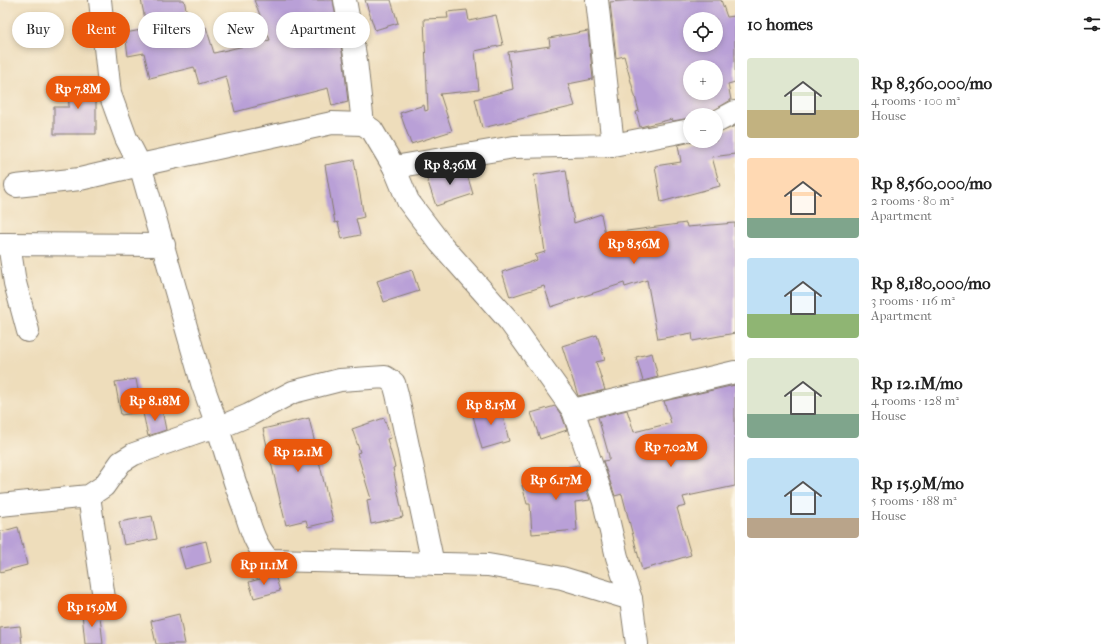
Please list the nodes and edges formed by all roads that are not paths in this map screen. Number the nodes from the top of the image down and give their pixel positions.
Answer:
1 (100, 0) edge
2 (345, 0) edge
3 (597, 0) edge
4 (735, 112) edge
5 (723, 118) edge
6 (362, 124) junction
7 (683, 131) edge
8 (613, 145) junction
9 (140, 165) junction
10 (394, 167) junction
11 (16, 186) dead end
12 (4, 244) edge
13 (164, 245) junction
14 (28, 331) dead end
15 (735, 372) edge
16 (574, 410) junction
17 (218, 428) junction
18 (89, 496) junction
19 (0, 505) edge
20 (433, 564) junction
21 (631, 599) junction
22 (105, 605) dead end
23 (637, 644) edge

1 - 9 street
2 - 6 street
3 - 8 street
4 - 5 street
6 - 9 street
6 - 10 street
7 - 8 street
8 - 10 street
9 - 11 street
9 - 13 street
10 - 16 street
12 - 13 street
12 - 14 street
13 - 17 street
15 - 16 street
16 - 21 street
17 - 18 street
17 - 20 street
17 - 20 street
18 - 19 street
18 - 22 street
20 - 21 street
21 - 23 street

